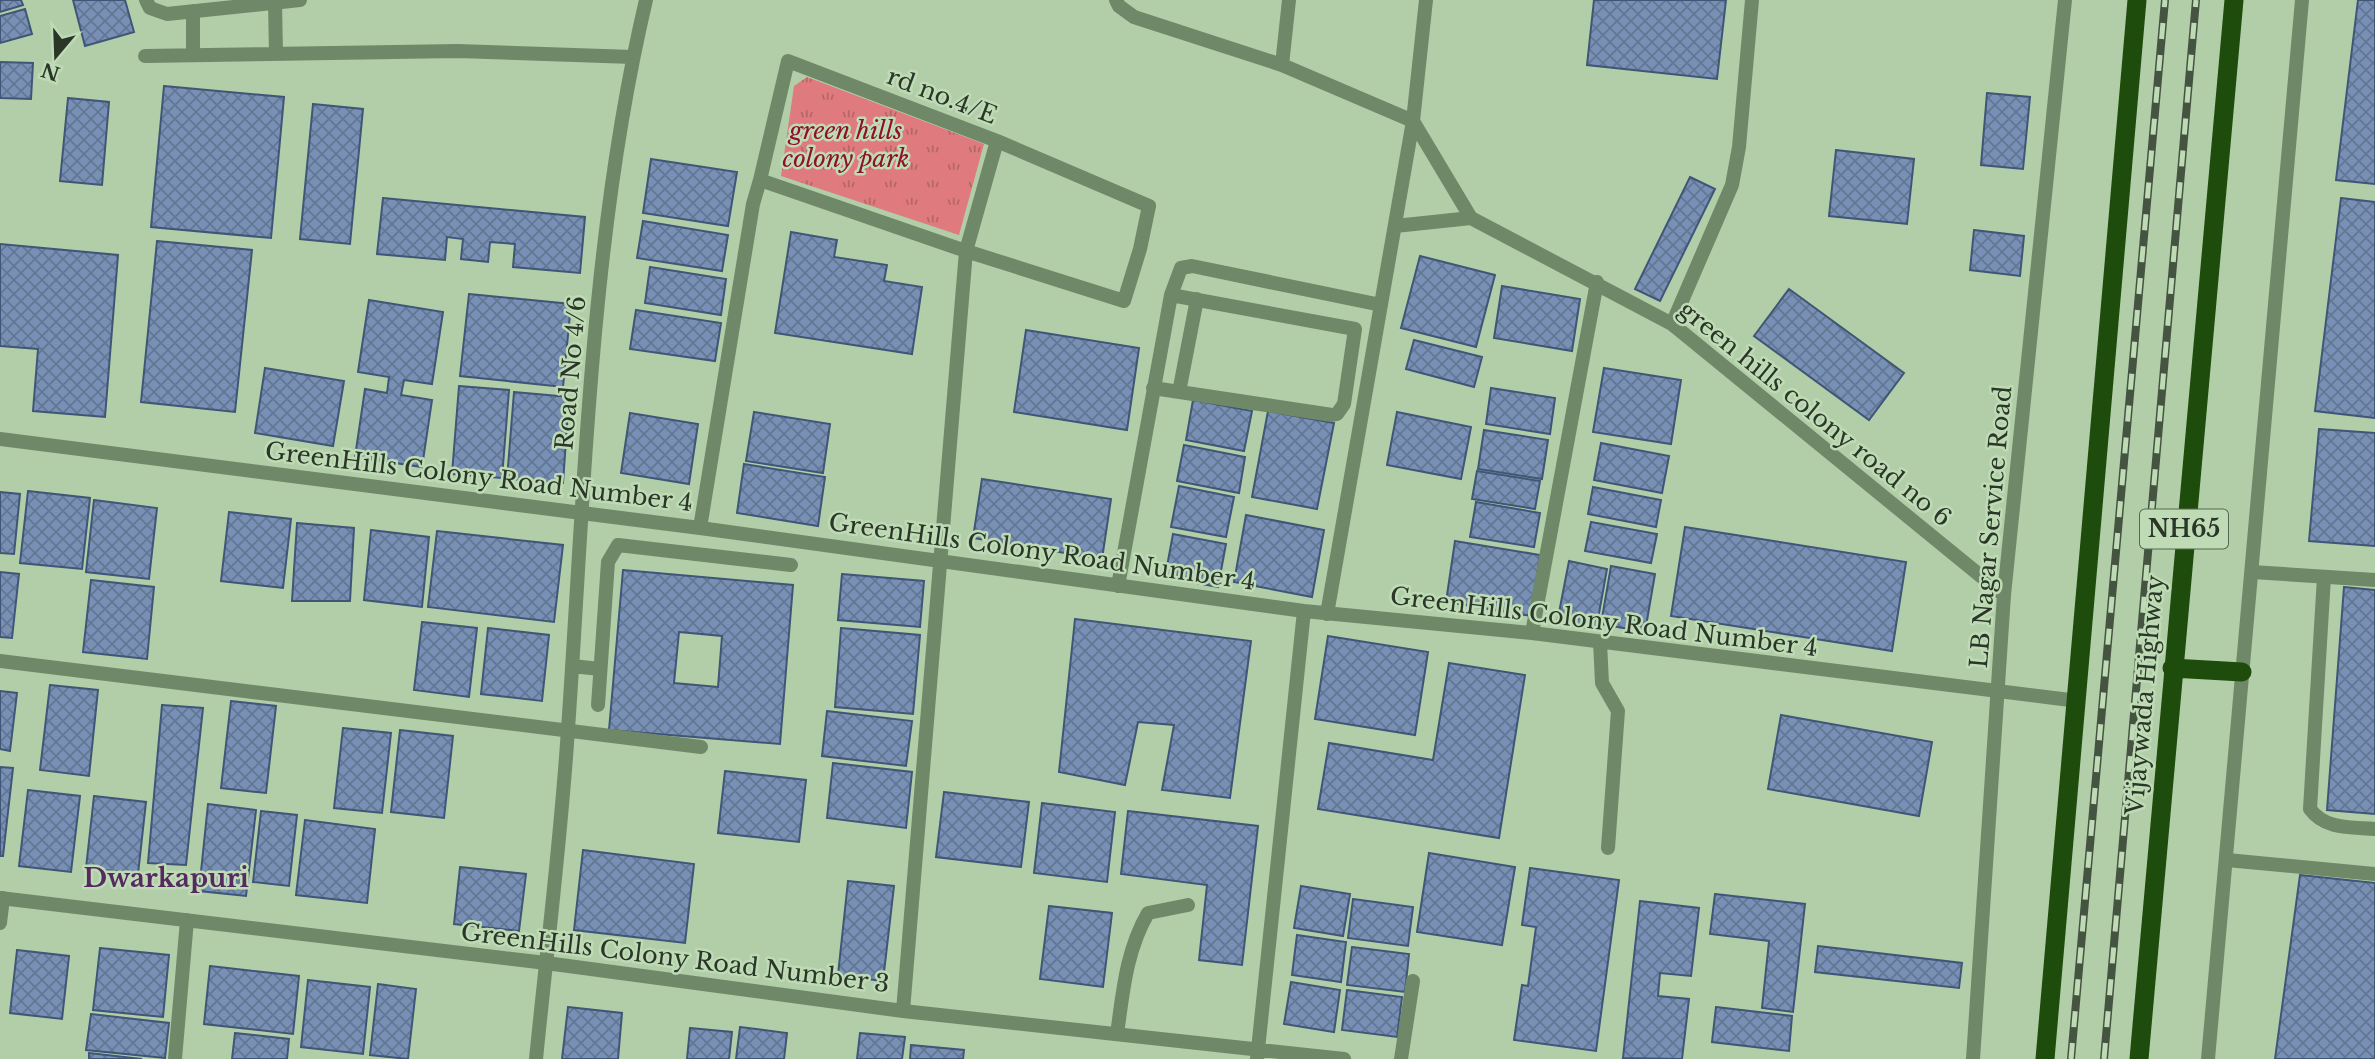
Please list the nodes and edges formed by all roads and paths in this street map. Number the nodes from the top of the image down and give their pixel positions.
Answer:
1 (146, 0) edge
2 (300, 0) edge
3 (646, 0) edge
4 (1116, 0) edge
5 (1289, 0) edge
6 (1426, 0) edge
7 (1752, 0) edge
8 (2065, 0) edge
9 (2137, 0) edge
10 (2234, 0) edge
11 (2302, 0) edge
12 (275, 2) junction
13 (193, 11) junction
14 (193, 54) junction
15 (276, 54) junction
16 (145, 56) dead end
17 (633, 57) junction
18 (1282, 65) junction
19 (1413, 121) junction
20 (997, 141) junction
21 (760, 180) junction
22 (1471, 218) junction
23 (1395, 226) junction
24 (966, 251) junction
25 (1597, 282) junction
26 (1171, 295) junction
27 (1197, 299) junction
28 (1381, 305) junction
29 (1672, 324) junction
30 (1162, 340) junction
31 (1190, 345) junction
32 (1153, 388) junction
33 (1180, 392) junction
34 (0, 439) edge
35 (582, 513) junction
36 (647, 521) junction
37 (700, 528) junction
38 (743, 534) junction
39 (644, 547) junction
40 (740, 559) junction
41 (942, 561) junction
42 (791, 565) dead end
43 (2252, 572) junction
44 (2324, 577) junction
45 (2375, 580) edge
46 (1118, 586) junction
47 (2004, 595) junction
48 (1304, 611) junction
49 (1327, 614) junction
50 (1532, 633) junction
51 (1600, 642) junction
52 (0, 661) edge
53 (572, 666) junction
54 (2172, 668) junction
55 (600, 669) junction
56 (2242, 672) junction
57 (2000, 692) junction
58 (2078, 701) junction
59 (598, 705) dead end
60 (568, 732) junction
61 (701, 747) dead end
62 (2375, 829) edge
63 (1608, 848) dead end
64 (2227, 860) junction
65 (2375, 874) edge
66 (1, 898) edge
67 (1188, 905) dead end
68 (187, 920) junction
69 (0, 923) edge
70 (546, 963) junction
71 (1413, 981) dead end
72 (903, 1011) junction
73 (1117, 1034) junction
74 (1257, 1055) edge
75 (175, 1059) edge
76 (536, 1059) edge
77 (1344, 1059) edge
78 (1401, 1059) edge
79 (1973, 1059) edge
80 (2045, 1059) edge
81 (2139, 1059) edge
82 (2208, 1059) edge

1 - 13 street
2 - 12 street
3 - 17 street, Road No 4/6
4 - 18 street
5 - 18 street
6 - 19 street
7 - 29 street
8 - 47 street, LB Nagar Service Road
9 - 58 highway
10 - 54 highway, Vijaywada Highway / NH65
11 - 43 street
12 - 13 street
12 - 15 street
13 - 14 street
14 - 15 street
14 - 16 street
15 - 17 street
17 - 35 street, Road No 4/6
18 - 19 street
19 - 22 street
19 - 23 street
20 - 21 street, rd no.4/E
20 - 24 street
20 - 24 street, rd no.4/E
21 - 24 street
21 - 37 street
22 - 23 street
22 - 25 street, green hills colony road no 6
23 - 28 street
24 - 41 street
25 - 29 street, green hills colony road no 6
25 - 50 street
26 - 27 street
26 - 28 street
26 - 30 street
27 - 31 street
27 - 33 street
28 - 49 street
29 - 47 street, green hills colony road no 6
30 - 31 street
30 - 32 street
31 - 33 street
32 - 33 street
32 - 46 street
34 - 35 street, GreenHills Colony Road Number 4
35 - 36 street, GreenHills Colony Road Number 4
35 - 53 street, Road No 4/6
36 - 37 street, GreenHills Colony Road Number 4
36 - 39 street
37 - 38 street, GreenHills Colony Road Number 4
38 - 40 street
38 - 41 street, GreenHills Colony Road Number 4
39 - 40 street
39 - 55 street
40 - 42 street
41 - 46 street, GreenHills Colony Road Number 4
41 - 72 street
43 - 44 street
43 - 56 street
44 - 45 street
44 - 62 street
46 - 48 street, GreenHills Colony Road Number 4
47 - 57 street, LB Nagar Service Road
48 - 49 street, GreenHills Colony Road Number 4
48 - 74 street
49 - 50 street, GreenHills Colony Road Number 4
50 - 51 street, GreenHills Colony Road Number 4
51 - 57 street, GreenHills Colony Road Number 4
51 - 63 street
52 - 60 street
53 - 55 street
53 - 60 street, Road No 4/6
54 - 56 highway
54 - 81 highway, Vijaywada Highway / NH65
55 - 59 street
56 - 64 street
57 - 58 street, GreenHills Colony Road Number 4
57 - 79 street, LB Nagar Service Road
58 - 80 highway
60 - 61 street
60 - 70 street, Road No 4/6
64 - 65 street
64 - 82 street
66 - 68 street, GreenHills Colony Road Number 3
66 - 69 street
67 - 73 street
68 - 70 street, GreenHills Colony Road Number 3
68 - 75 street
70 - 72 street, GreenHills Colony Road Number 3
70 - 76 street, Road No 4/6
71 - 78 street
72 - 73 street, GreenHills Colony Road Number 3
73 - 74 street, GreenHills Colony Road Number 3
74 - 77 street, GreenHills Colony Road Number 3

